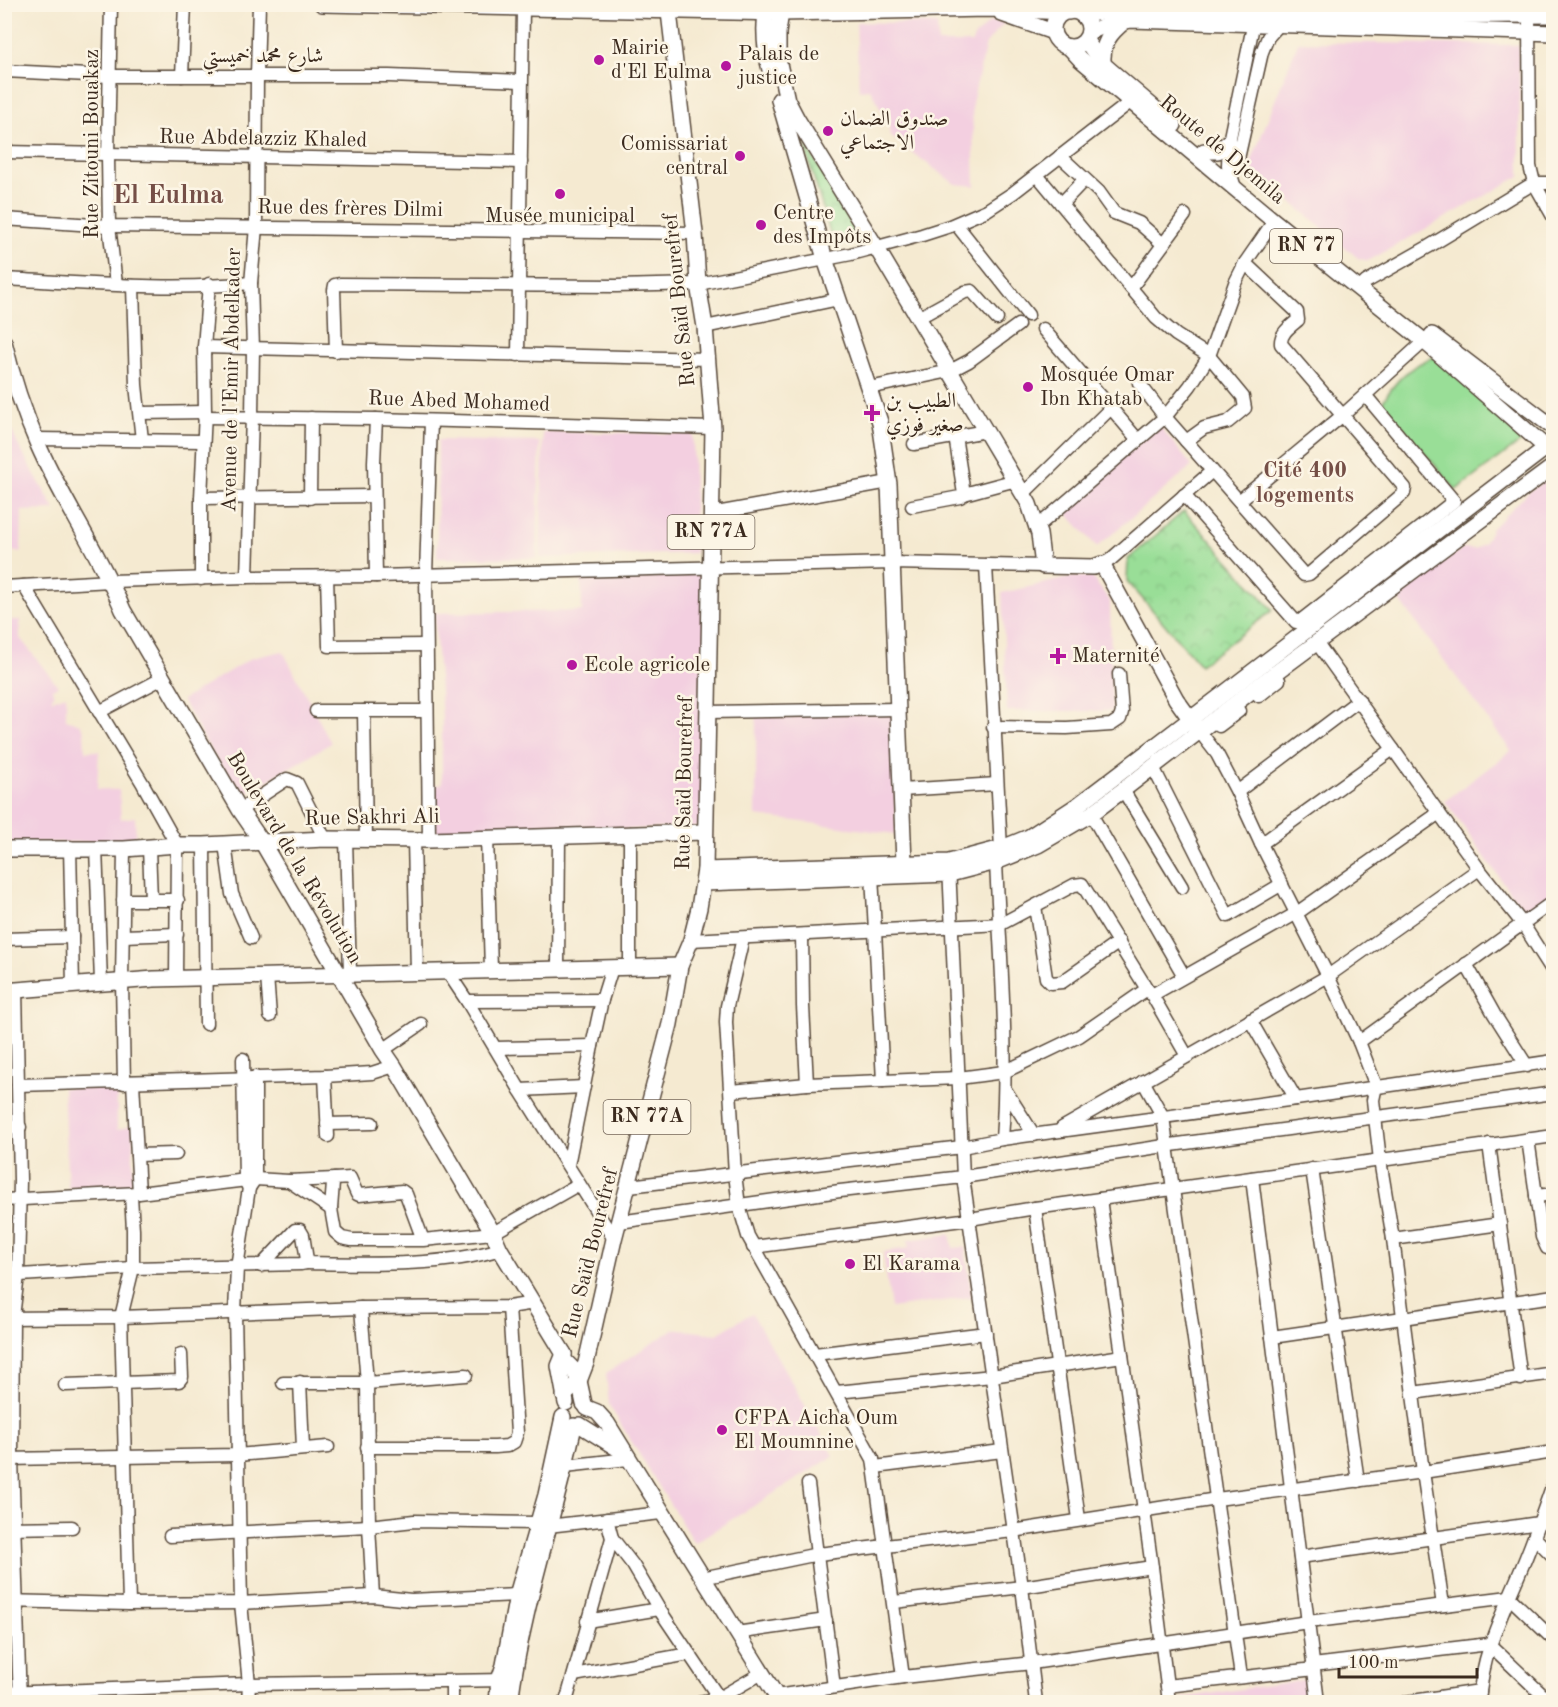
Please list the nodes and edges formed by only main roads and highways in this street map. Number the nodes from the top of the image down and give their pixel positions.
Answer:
1 (322, 4) edge
2 (386, 5) edge
3 (546, 6) edge
4 (624, 8) edge
5 (652, 8) edge
6 (774, 9) edge
7 (988, 9) junction
8 (1384, 10) edge
9 (669, 12) junction
10 (1550, 12) edge
11 (1076, 13) junction
12 (1197, 16) junction
13 (1257, 19) junction
14 (1126, 21) junction
15 (1053, 32) junction
16 (1551, 34) edge
17 (1088, 36) junction
18 (1069, 47) junction
19 (1103, 64) junction
20 (1135, 98) junction
21 (1229, 142) road end
22 (1204, 151) junction
23 (1226, 174) junction
24 (1363, 285) junction
25 (1428, 338) junction
26 (5, 350) edge
27 (1554, 429) edge
28 (1543, 447) junction
29 (1554, 464) edge
30 (1191, 719) junction
31 (1200, 732) junction
32 (705, 832) junction
33 (262, 842) junction
34 (4, 849) edge
35 (998, 856) junction
36 (904, 863) junction
37 (949, 868) junction
38 (704, 877) junction
39 (680, 966) junction
40 (344, 974) junction
41 (10, 990) edge
42 (564, 1354) junction
43 (579, 1381) junction
44 (585, 1406) junction
45 (568, 1409) junction
46 (625, 1456) junction
47 (506, 1680) junction
48 (778, 1699) edge
49 (497, 1702) edge
50 (510, 1702) edge

1 - 2 main road
2 - 3 main road
3 - 4 main road
4 - 5 main road
5 - 9 main road
6 - 7 main road
6 - 9 main road
6 - 30 main road
6 - 36 main road
7 - 11 main road
7 - 15 main road
8 - 10 main road
8 - 13 main road
9 - 32 main road, Rue Saïd Bourefref / RN 77A
11 - 12 main road
11 - 15 main road
11 - 17 main road
12 - 13 main road
12 - 14 main road
13 - 16 main road
14 - 17 main road
14 - 19 main road
15 - 18 main road
17 - 18 main road
17 - 19 main road, Route de Djemila / RN 77
18 - 20 main road, Route de Djemila / RN 77
19 - 20 main road, Route de Djemila / RN 77
20 - 22 main road, Route de Djemila / RN 77
20 - 23 main road, Route de Djemila / RN 77
21 - 22 main road
22 - 23 main road, Route de Djemila / RN 77
23 - 24 main road, Route de Djemila / RN 77
23 - 24 main road, Route de Djemila / RN 77
24 - 25 main road, Route de Djemila / RN 77
25 - 27 main road, Route de Djemila / RN 77
25 - 28 main road, Route de Djemila / RN 77
26 - 33 main road, Boulevard de la Révolution
27 - 28 main road
28 - 29 main road, Route de Djemila
28 - 30 main road
29 - 31 main road
30 - 31 main road
30 - 35 main road
31 - 35 main road
32 - 33 main road, Rue Sakhri Ali
32 - 38 main road, Rue Saïd Bourefref / RN 77A
33 - 34 main road, Rue Sakhri Ali
33 - 40 main road, Boulevard de la Révolution
35 - 37 main road
36 - 37 main road
36 - 38 main road
37 - 38 main road
38 - 39 main road, Rue Saïd Bourefref / RN 77A
39 - 40 main road
39 - 43 main road, Rue Saïd Bourefref / RN 77A
40 - 41 main road
40 - 42 main road, Boulevard de la Révolution
42 - 43 main road, Boulevard de la Révolution
42 - 45 main road
43 - 44 main road
43 - 45 main road
44 - 45 main road
44 - 45 main road
44 - 46 main road
45 - 46 main road
45 - 47 main road
46 - 48 main road
47 - 49 main road
47 - 50 main road

